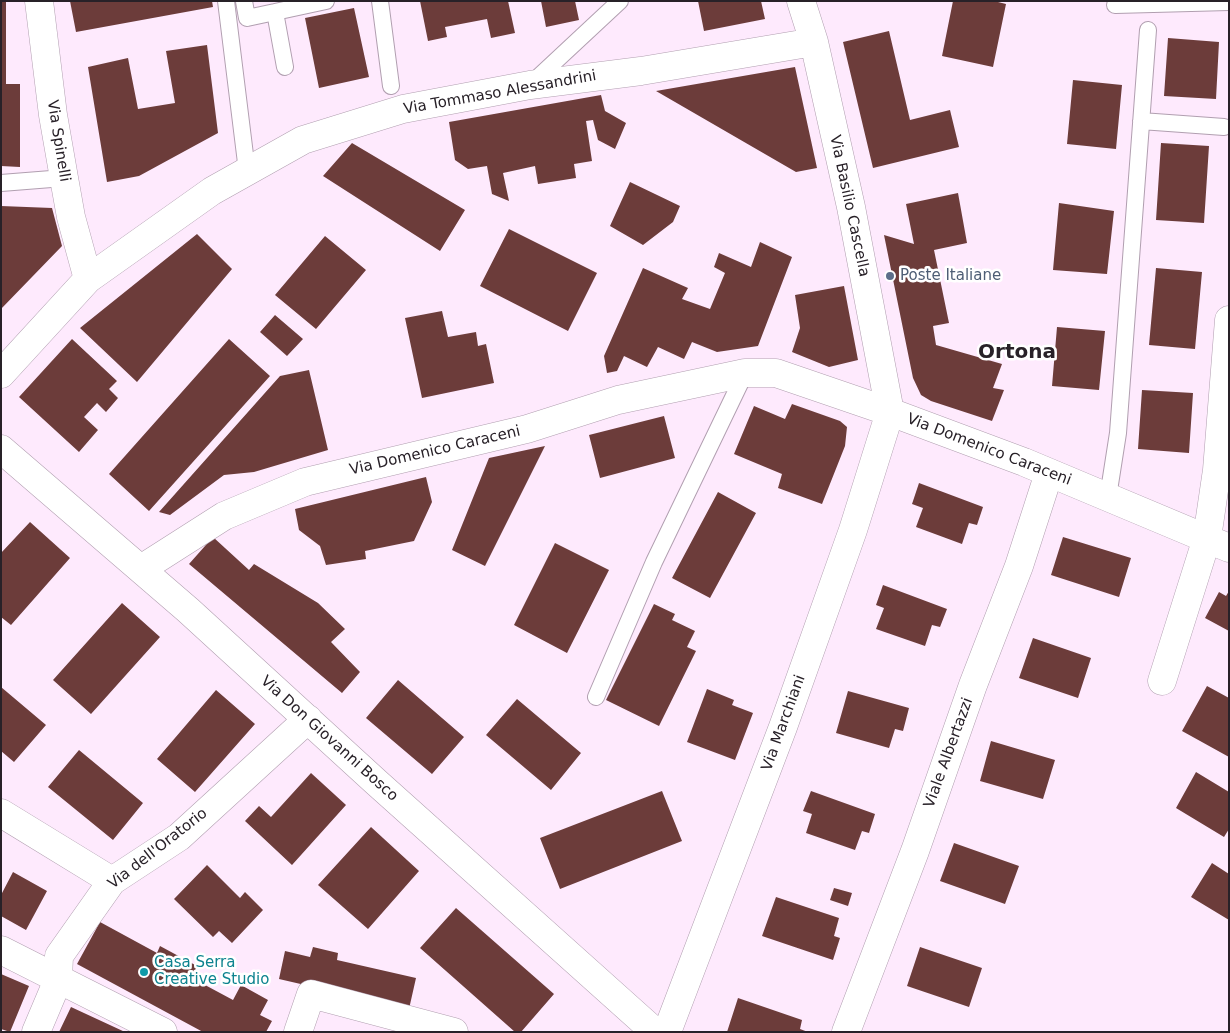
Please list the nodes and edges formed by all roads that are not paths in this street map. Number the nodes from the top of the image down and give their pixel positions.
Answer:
1 (39, 1) edge
2 (226, 1) edge
3 (244, 1) edge
4 (326, 1) edge
5 (380, 1) edge
6 (620, 1) edge
7 (802, 1) edge
8 (1229, 2) edge
9 (1116, 5) dead end
10 (274, 12) junction
11 (1148, 30) dead end
12 (814, 42) junction
13 (285, 67) dead end
14 (530, 85) junction
15 (391, 86) dead end
16 (1141, 121) junction
17 (1224, 127) dead end
18 (247, 171) junction
19 (64, 178) junction
20 (1, 183) edge
21 (88, 279) junction
22 (1229, 320) edge
23 (744, 372) junction
24 (1, 374) edge
25 (890, 412) junction
26 (1, 449) edge
27 (1049, 474) junction
28 (1108, 497) junction
29 (1218, 543) edge
30 (141, 569) junction
31 (1162, 681) dead end
32 (596, 697) dead end
33 (308, 719) junction
34 (1, 813) edge
35 (112, 881) junction
36 (1, 950) edge
37 (58, 980) junction
38 (36, 1032) edge
39 (163, 1032) edge
40 (298, 1032) edge
41 (454, 1032) edge
42 (655, 1032) edge
43 (667, 1032) edge
44 (846, 1032) edge

1 - 19 street, Via Spinelli
2 - 18 lane
3 - 10 lane
4 - 10 lane
5 - 15 lane
6 - 14 lane
7 - 12 street, Via Basilio Cascella
8 - 9 lane
10 - 13 lane
11 - 16 lane
12 - 14 street, Via Tommaso Alessandrini
12 - 25 street, Via Basilio Cascella
14 - 18 street, Via Tommaso Alessandrini
16 - 17 lane
16 - 28 lane
18 - 21 street, Via Tommaso Alessandrini
19 - 20 lane
19 - 21 street, Via Spinelli
21 - 24 street, Via Tommaso Alessandrini
22 - 29 street
23 - 25 street, Via Domenico Caraceni
23 - 30 street, Via Domenico Caraceni
23 - 32 lane
25 - 27 street, Via Domenico Caraceni
25 - 43 street, Via Marchiani
26 - 30 street, Via Don Giovanni Bosco
27 - 28 street, Via Domenico Caraceni
27 - 44 street, Viale Albertazzi
28 - 29 street, Via Domenico Caraceni
29 - 31 street
30 - 33 street, Via Don Giovanni Bosco
33 - 35 street, Via dell'Oratorio
33 - 42 street, Via Don Giovanni Bosco
34 - 35 street
35 - 37 street, Via dell'Oratorio
36 - 37 street
37 - 38 street, Via dell'Oratorio
37 - 39 street
40 - 41 street

